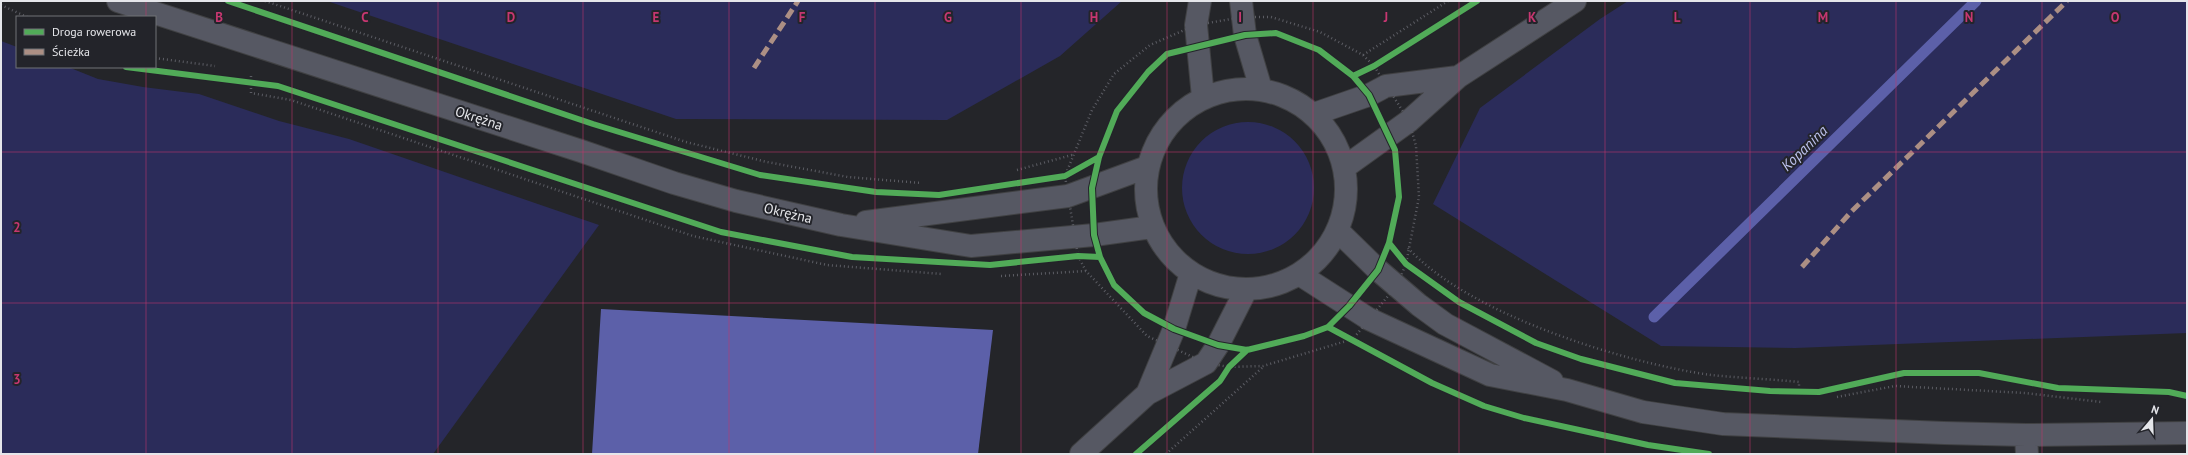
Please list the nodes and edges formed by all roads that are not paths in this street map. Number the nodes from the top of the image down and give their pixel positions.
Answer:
1 (118, 1) edge
2 (1200, 1) edge
3 (1575, 1) edge
4 (1242, 9) edge
5 (1458, 77) junction
6 (1261, 88) junction
7 (1202, 97) junction
8 (1314, 114) junction
9 (1147, 167) junction
10 (1345, 167) junction
11 (841, 225) junction
12 (1152, 227) junction
13 (1338, 231) junction
14 (1191, 273) junction
15 (1299, 274) junction
16 (1246, 290) junction
17 (1567, 390) junction
18 (1146, 394) junction
19 (2187, 433) edge
20 (2027, 445) edge
21 (1081, 454) edge

1 - 11 street, Okrężna
2 - 7 street
3 - 5 street
4 - 6 street
5 - 8 street
5 - 10 street
6 - 7 street
6 - 8 street
7 - 9 street
8 - 10 street
9 - 11 street, Okrężna
9 - 12 street
10 - 13 street
11 - 12 street, Okrężna
12 - 14 street
13 - 15 street
13 - 17 street
14 - 16 street
14 - 18 street
15 - 16 street
15 - 17 street
16 - 18 street
17 - 20 street
18 - 21 street
19 - 20 street

